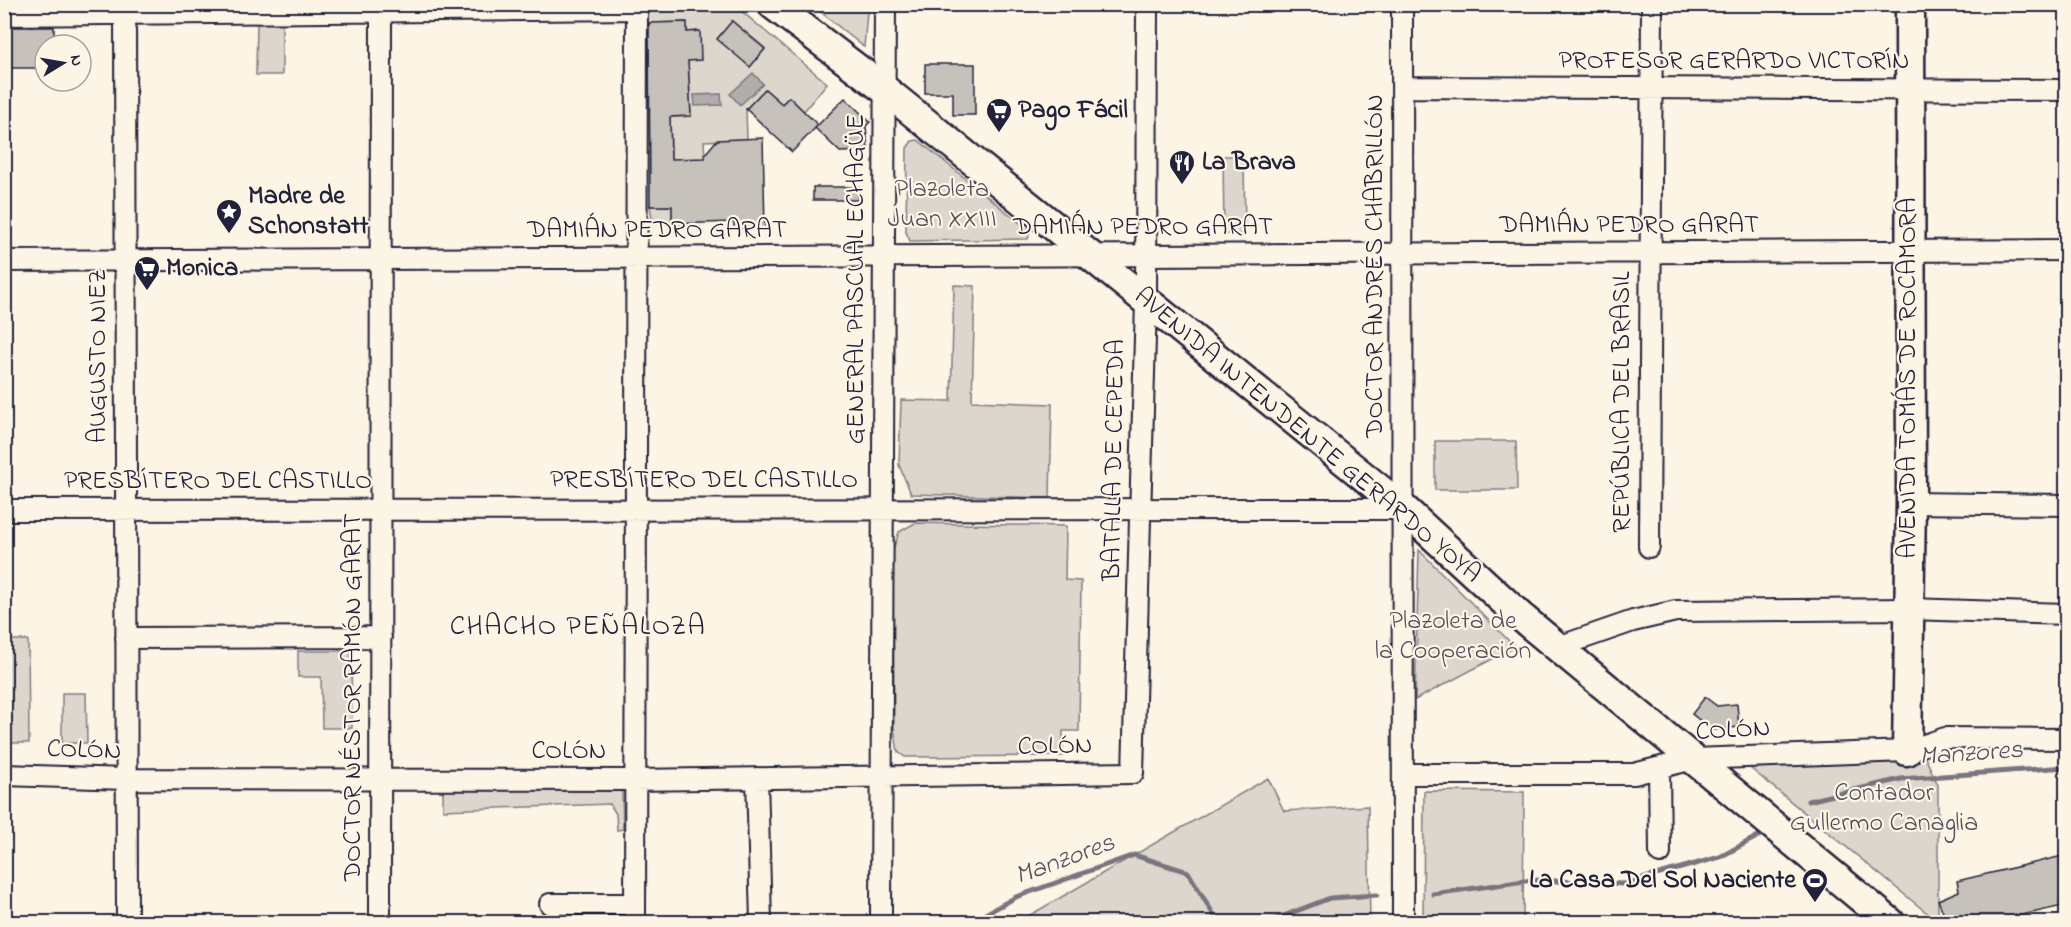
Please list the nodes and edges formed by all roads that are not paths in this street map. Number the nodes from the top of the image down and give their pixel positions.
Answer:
1 (772, 4) edge
2 (885, 4) edge
3 (1147, 4) edge
4 (1402, 4) edge
5 (1652, 4) edge
6 (1910, 4) edge
7 (637, 7) edge
8 (381, 8) edge
9 (125, 9) edge
10 (4, 15) edge
11 (1402, 87) junction
12 (884, 88) junction
13 (1909, 89) junction
14 (1651, 90) junction
15 (2067, 90) edge
16 (2067, 250) edge
17 (1909, 251) junction
18 (1650, 253) junction
19 (1402, 254) junction
20 (1146, 255) junction
21 (1089, 256) junction
22 (884, 257) junction
23 (636, 258) junction
24 (381, 260) junction
25 (4, 261) edge
26 (126, 261) junction
27 (1146, 301) junction
28 (1911, 503) junction
29 (2067, 505) edge
30 (636, 508) junction
31 (883, 508) junction
32 (382, 509) junction
33 (1141, 509) junction
34 (1404, 509) junction
35 (4, 510) edge
36 (128, 510) junction
37 (1649, 547) dead end
38 (1909, 609) junction
39 (2067, 614) edge
40 (381, 637) junction
41 (126, 638) junction
42 (1558, 648) junction
43 (2067, 739) edge
44 (1906, 751) junction
45 (1693, 759) junction
46 (1659, 768) junction
47 (1133, 773) joint
48 (1403, 774) junction
49 (4, 775) edge
50 (882, 776) junction
51 (380, 778) junction
52 (757, 778) junction
53 (126, 779) junction
54 (635, 780) junction
55 (1660, 853) dead end
56 (550, 904) dead end
57 (635, 913) edge
58 (881, 914) dead end
59 (127, 922) edge
60 (380, 922) edge
61 (761, 922) edge
62 (1403, 922) edge
63 (1890, 922) edge

1 - 12 main road, AVENIDA INTENDENTE GERARDO YOYA
2 - 12 street, GENERAL PASCUAL ECHAGÜE
3 - 20 street, BATALLA DE CEPEDA
4 - 11 street, DOCTOR ANDRÉS CHABRILLÓN
5 - 14 street, REPÚBLICA DEL BRASIL
6 - 13 main road, AVENIDA TOMÁS DE ROCAMORA
7 - 8 street
7 - 23 street
8 - 9 street
8 - 24 street, DOCTOR NÉSTOR RAMÓN GARAT
9 - 10 street
9 - 26 street, AUGUSTO NIEZ
11 - 14 street, PROFESOR GERARDO VICTORÍN
11 - 19 street, DOCTOR ANDRÉS CHABRILLÓN
12 - 21 main road, AVENIDA INTENDENTE GERARDO YOYA
12 - 22 street, GENERAL PASCUAL ECHAGÜE
13 - 14 street, PROFESOR GERARDO VICTORÍN
13 - 15 street, PROFESOR GERARDO VICTORÍN
13 - 17 main road, AVENIDA TOMÁS DE ROCAMORA
14 - 18 street, REPÚBLICA DEL BRASIL
16 - 17 street, DAMIÁN PEDRO GARAT
17 - 18 street, DAMIÁN PEDRO GARAT
17 - 28 main road, AVENIDA TOMÁS DE ROCAMORA
18 - 19 street, DAMIÁN PEDRO GARAT
18 - 37 street, REPÚBLICA DEL BRASIL
19 - 20 street, DAMIÁN PEDRO GARAT
19 - 34 street, DOCTOR ANDRÉS CHABRILLÓN
20 - 21 street, DAMIÁN PEDRO GARAT
20 - 27 street, BATALLA DE CEPEDA
21 - 22 street, DAMIÁN PEDRO GARAT
21 - 27 main road, AVENIDA INTENDENTE GERARDO YOYA
22 - 23 street, DAMIÁN PEDRO GARAT
22 - 31 street, GENERAL PASCUAL ECHAGÜE
23 - 24 street, DAMIÁN PEDRO GARAT
23 - 30 street
24 - 26 street, DAMIÁN PEDRO GARAT
24 - 32 street, DOCTOR NÉSTOR RAMÓN GARAT
25 - 26 street, DAMIÁN PEDRO GARAT
26 - 36 street, AUGUSTO NIEZ
27 - 33 street, BATALLA DE CEPEDA
27 - 34 main road, AVENIDA INTENDENTE GERARDO YOYA
28 - 29 street
28 - 38 main road, AVENIDA TOMÁS DE ROCAMORA
30 - 31 street, PRESBÍTERO DEL CASTILLO
30 - 32 street, PRESBÍTERO DEL CASTILLO
30 - 54 street
31 - 33 street, PRESBÍTERO DEL CASTILLO
31 - 50 street, GENERAL PASCUAL ECHAGÜE
32 - 36 street, PRESBÍTERO DEL CASTILLO
32 - 40 street, DOCTOR NÉSTOR RAMÓN GARAT
33 - 34 street, PRESBÍTERO DEL CASTILLO
33 - 47 street, BATALLA DE CEPEDA
34 - 42 main road, AVENIDA INTENDENTE GERARDO YOYA
34 - 48 street, DOCTOR ANDRÉS CHABRILLÓN
35 - 36 street, PRESBÍTERO DEL CASTILLO
36 - 41 street, AUGUSTO NIEZ
38 - 39 street
38 - 42 street
38 - 44 main road, AVENIDA TOMÁS DE ROCAMORA
40 - 41 street
40 - 51 street, DOCTOR NÉSTOR RAMÓN GARAT
41 - 53 street, AUGUSTO NIEZ
42 - 45 main road, AVENIDA INTENDENTE GERARDO YOYA
43 - 44 street, COLÓN
44 - 45 street, COLÓN
45 - 46 street, COLÓN
45 - 63 main road, AVENIDA INTENDENTE GERARDO YOYA
46 - 48 street, COLÓN
46 - 55 street
47 - 50 street, COLÓN
48 - 62 street, DOCTOR ANDRÉS CHABRILLÓN
49 - 53 street, COLÓN
50 - 52 street, COLÓN
50 - 58 street, GENERAL PASCUAL ECHAGÜE
51 - 53 street, COLÓN
51 - 54 street, COLÓN
51 - 60 street, DOCTOR NÉSTOR RAMÓN GARAT
52 - 54 street, COLÓN
52 - 61 street
53 - 59 street, AUGUSTO NIEZ
54 - 57 street
56 - 57 street

